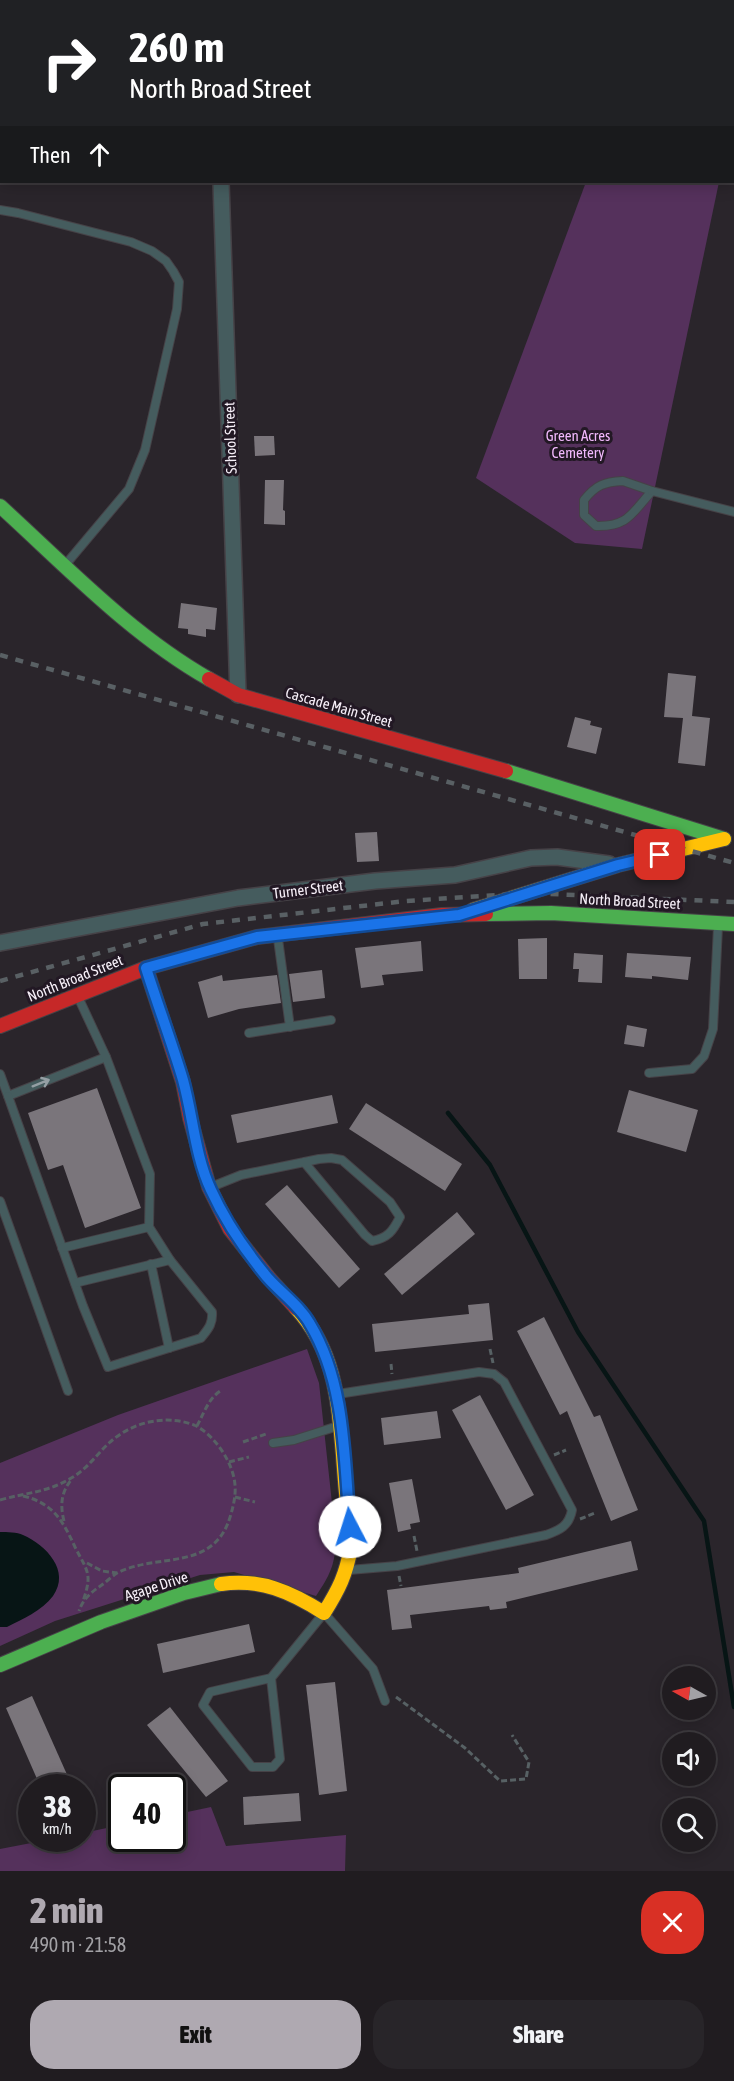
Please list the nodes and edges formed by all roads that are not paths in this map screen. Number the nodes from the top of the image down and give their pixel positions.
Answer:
1 (221, 183) edge
2 (0, 210) edge
3 (652, 491) junction
4 (0, 506) edge
5 (734, 512) edge
6 (65, 565) junction
7 (238, 695) junction
8 (729, 837) edge
9 (618, 865) junction
10 (459, 915) junction
11 (718, 923) junction
12 (734, 924) edge
13 (278, 934) junction
14 (0, 943) edge
15 (146, 968) junction
16 (77, 995) junction
17 (331, 1020) dead end
18 (0, 1026) edge
19 (290, 1027) junction
20 (249, 1033) dead end
21 (106, 1057) junction
22 (649, 1073) dead end
23 (0, 1074) edge
24 (8, 1096) junction
25 (304, 1162) junction
26 (209, 1187) junction
27 (0, 1201) edge
28 (149, 1227) junction
29 (62, 1248) junction
30 (170, 1260) junction
31 (151, 1264) junction
32 (75, 1283) junction
33 (169, 1348) junction
34 (68, 1391) dead end
35 (337, 1394) junction
36 (341, 1425) junction
37 (273, 1443) dead end
38 (347, 1570) junction
39 (324, 1613) junction
40 (0, 1665) edge
41 (271, 1678) junction
42 (385, 1701) dead end

1 - 7 street, School Street
2 - 6 lane
3 - 3 lane
3 - 5 lane
4 - 6 street, Cascade Main Street
6 - 7 street, Cascade Main Street
7 - 8 street, Cascade Main Street
8 - 9 street
9 - 10 street
9 - 14 street, Turner Street
10 - 11 street, North Broad Street
10 - 13 street, North Broad Street
11 - 12 street, North Broad Street
11 - 22 lane
13 - 15 street, North Broad Street
13 - 19 lane
15 - 16 street, North Broad Street
15 - 26 street
16 - 18 street, North Broad Street
16 - 21 lane
17 - 19 lane
19 - 20 lane
24 -> 21 lane
21 - 28 lane
23 - 24 lane
24 - 29 lane
25 - 25 lane
25 - 26 lane
26 - 35 street
27 - 34 lane
28 - 29 lane
28 - 30 lane
29 - 32 lane
30 - 31 lane
30 - 33 lane
31 - 32 lane
31 - 33 lane
32 - 33 lane
35 - 36 street
35 - 38 lane
36 - 37 lane
36 - 38 street
38 - 39 street
39 - 40 street, Agape Drive
39 - 41 lane
39 - 42 lane
41 - 41 lane

